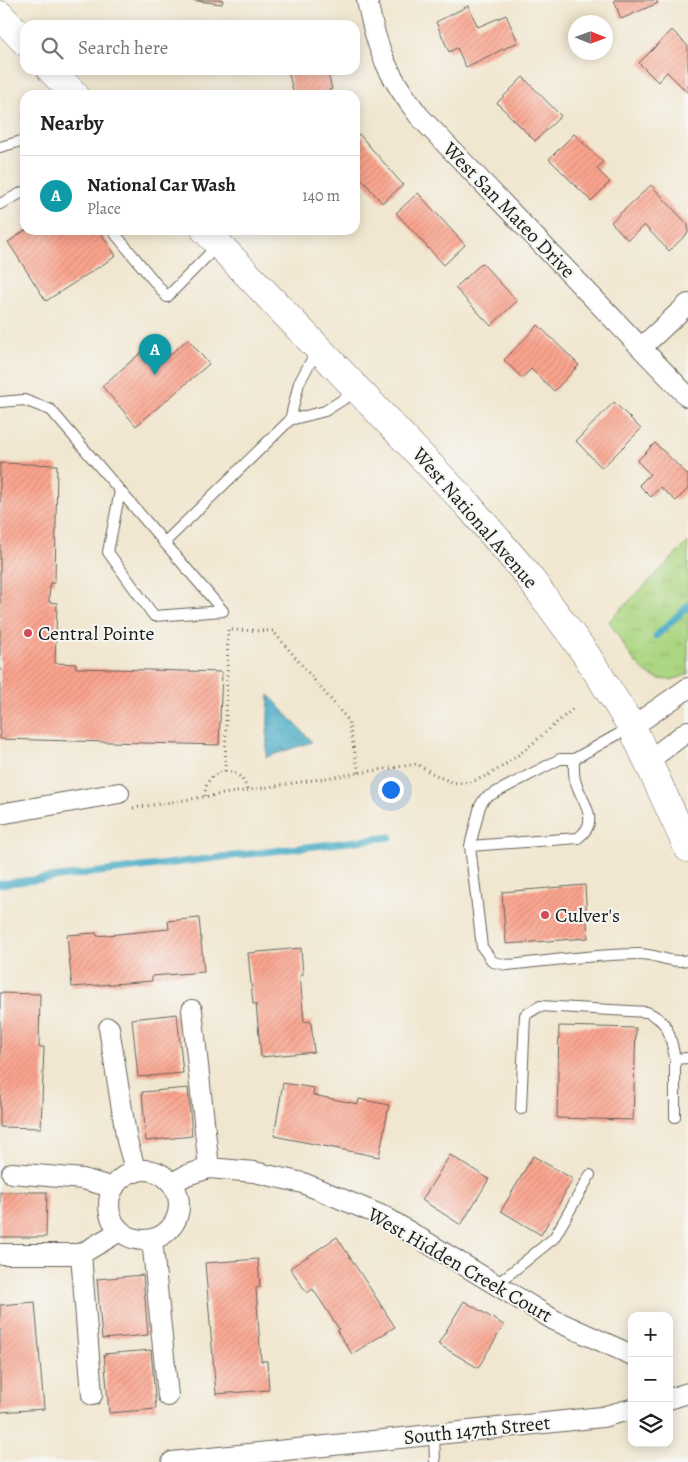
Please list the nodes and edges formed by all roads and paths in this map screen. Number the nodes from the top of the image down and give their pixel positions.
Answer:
1 (367, 0) edge
2 (0, 15) edge
3 (20, 37) edge
4 (56, 75) edge
5 (70, 90) edge
6 (20, 141) edge
7 (0, 147) edge
8 (20, 194) edge
9 (0, 204) edge
10 (116, 235) edge
11 (212, 237) edge
12 (688, 304) edge
13 (318, 347) junction
14 (641, 348) junction
15 (359, 390) junction
16 (688, 397) edge
17 (0, 402) edge
18 (290, 420) junction
19 (120, 491) junction
20 (164, 543) junction
21 (688, 688) edge
22 (573, 709) dead end
23 (632, 727) junction
24 (688, 731) edge
25 (574, 759) junction
26 (648, 761) junction
27 (225, 771) junction
28 (359, 773) junction
29 (119, 793) dead end
30 (206, 796) dead end
31 (0, 814) edge
32 (470, 846) junction
33 (688, 848) edge
34 (688, 960) edge
35 (192, 1010) dead end
36 (109, 1028) dead end
37 (675, 1058) junction
38 (688, 1058) edge
39 (521, 1109) dead end
40 (675, 1117) dead end
41 (209, 1168) junction
42 (136, 1172) junction
43 (12, 1173) dead end
44 (590, 1175) dead end
45 (172, 1184) junction
46 (114, 1188) junction
47 (120, 1231) junction
48 (152, 1239) junction
49 (0, 1254) edge
50 (81, 1254) junction
51 (496, 1285) junction
52 (628, 1353) edge
53 (688, 1393) edge
54 (92, 1395) dead end
55 (168, 1396) dead end
56 (673, 1398) edge
57 (628, 1410) edge
58 (434, 1435) junction
59 (172, 1462) edge
60 (435, 1462) edge

1 - 14 street, West San Mateo Drive
2 - 3 main road
4 - 5 main road
6 - 7 lane
8 - 9 lane
10 - 11 lane
11 - 13 main road, West National Avenue
12 - 14 street
13 - 15 main road, West National Avenue
13 - 18 lane
14 - 16 street, West San Mateo Drive
15 - 18 lane
15 - 23 main road, West National Avenue
17 - 19 lane
18 - 20 lane
19 - 20 lane
19 - 20 lane
21 - 23 street
22 - 28 path
23 - 25 lane
23 - 26 main road, West National Avenue
24 - 26 street
25 - 32 lane
25 - 32 lane
26 - 33 main road, West National Avenue
27 - 28 path
27 - 28 path
27 - 30 path
29 - 31 street
32 - 34 lane
35 - 41 street
36 - 42 street
37 - 38 lane
37 - 39 lane
37 - 40 lane
41 - 45 street, West Hidden Creek Court
41 - 51 street, West Hidden Creek Court
42 - 45 street
42 - 46 street
43 - 46 street
44 - 51 lane
45 - 48 street
46 - 47 street
47 - 48 street
47 - 50 street
48 - 55 street
49 - 50 street
50 - 54 street
51 - 52 street, West Hidden Creek Court
53 - 56 street
57 - 58 street, South 147th Street
58 - 59 street, South 147th Street
58 - 60 lane

